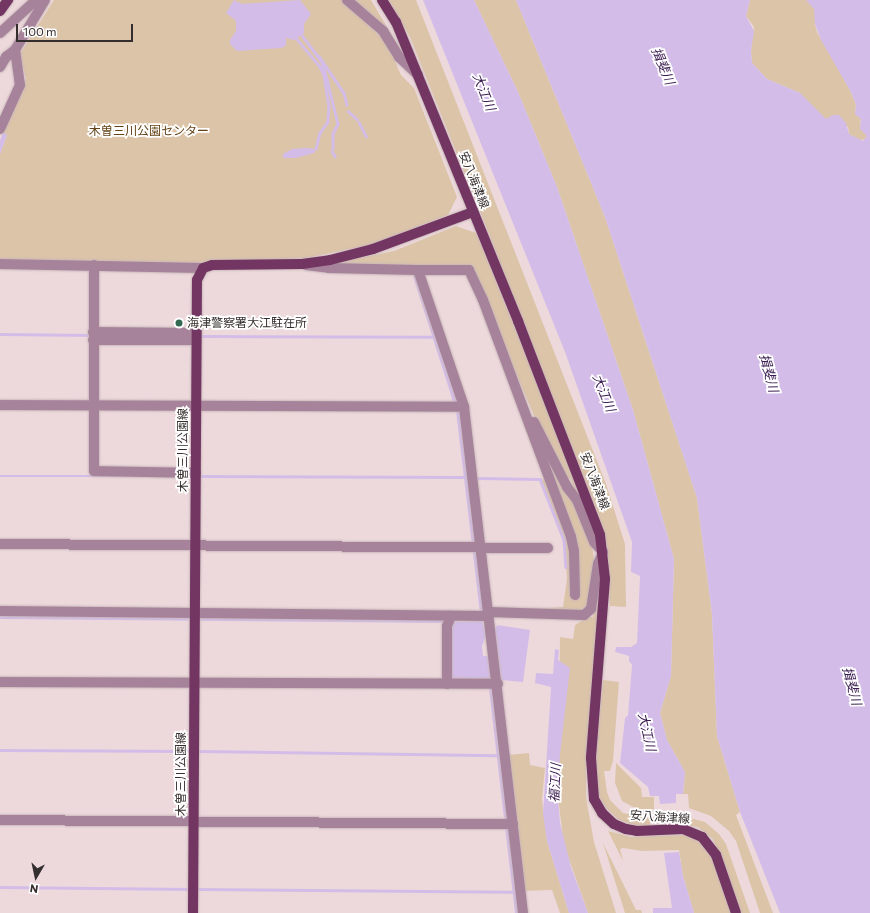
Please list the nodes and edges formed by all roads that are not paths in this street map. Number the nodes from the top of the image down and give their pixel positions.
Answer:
1 (8, 0) edge
2 (36, 0) edge
3 (45, 0) edge
4 (347, 0) edge
5 (382, 0) edge
6 (0, 11) edge
7 (0, 33) edge
8 (15, 50) junction
9 (0, 67) edge
10 (419, 77) junction
11 (0, 129) edge
12 (473, 212) junction
13 (0, 264) edge
14 (302, 264) junction
15 (94, 266) junction
16 (203, 268) junction
17 (418, 270) junction
18 (93, 336) junction
19 (196, 337) junction
20 (522, 398) junction
21 (0, 405) edge
22 (93, 406) junction
23 (196, 406) junction
24 (460, 407) junction
25 (196, 473) junction
26 (0, 544) edge
27 (196, 545) junction
28 (477, 547) junction
29 (548, 548) dead end
30 (603, 552) junction
31 (574, 595) dead end
32 (0, 611) edge
33 (489, 614) junction
34 (195, 618) junction
35 (449, 620) junction
36 (0, 682) edge
37 (194, 683) junction
38 (447, 684) junction
39 (492, 684) junction
40 (0, 820) edge
41 (194, 821) junction
42 (509, 824) junction
43 (193, 913) edge
44 (523, 913) edge
45 (736, 913) edge

1 - 6 main road
2 - 7 street
3 - 8 street
4 - 10 street
5 - 10 main road, 安八海津線
8 - 9 street
8 - 11 street
10 - 12 main road, 安八海津線
12 - 14 main road
12 - 30 main road, 安八海津線
13 - 15 street
14 - 16 main road
14 - 17 street
15 - 16 street
15 - 18 street
16 - 19 main road, 木曽三川公園線
17 - 20 street
17 - 24 street
18 - 19 street
18 - 22 street
19 - 23 main road, 木曽三川公園線
20 - 30 street
20 - 31 street
21 - 22 street
22 - 23 street
22 - 25 street
23 - 24 street
23 - 25 main road, 木曽三川公園線
24 - 28 street
25 - 27 main road, 木曽三川公園線
26 - 27 street
27 - 28 street
27 - 34 main road, 木曽三川公園線
28 - 29 street
28 - 33 street
30 - 33 street
30 - 45 main road, 安八海津線
32 - 34 street
33 - 35 street
33 - 39 street
34 - 35 street
34 - 37 main road, 木曽三川公園線
35 - 38 street
36 - 37 street
37 - 38 street
37 - 41 main road, 木曽三川公園線
38 - 39 street
39 - 42 street
40 - 41 street
41 - 42 street
41 - 43 main road, 木曽三川公園線
42 - 44 street

